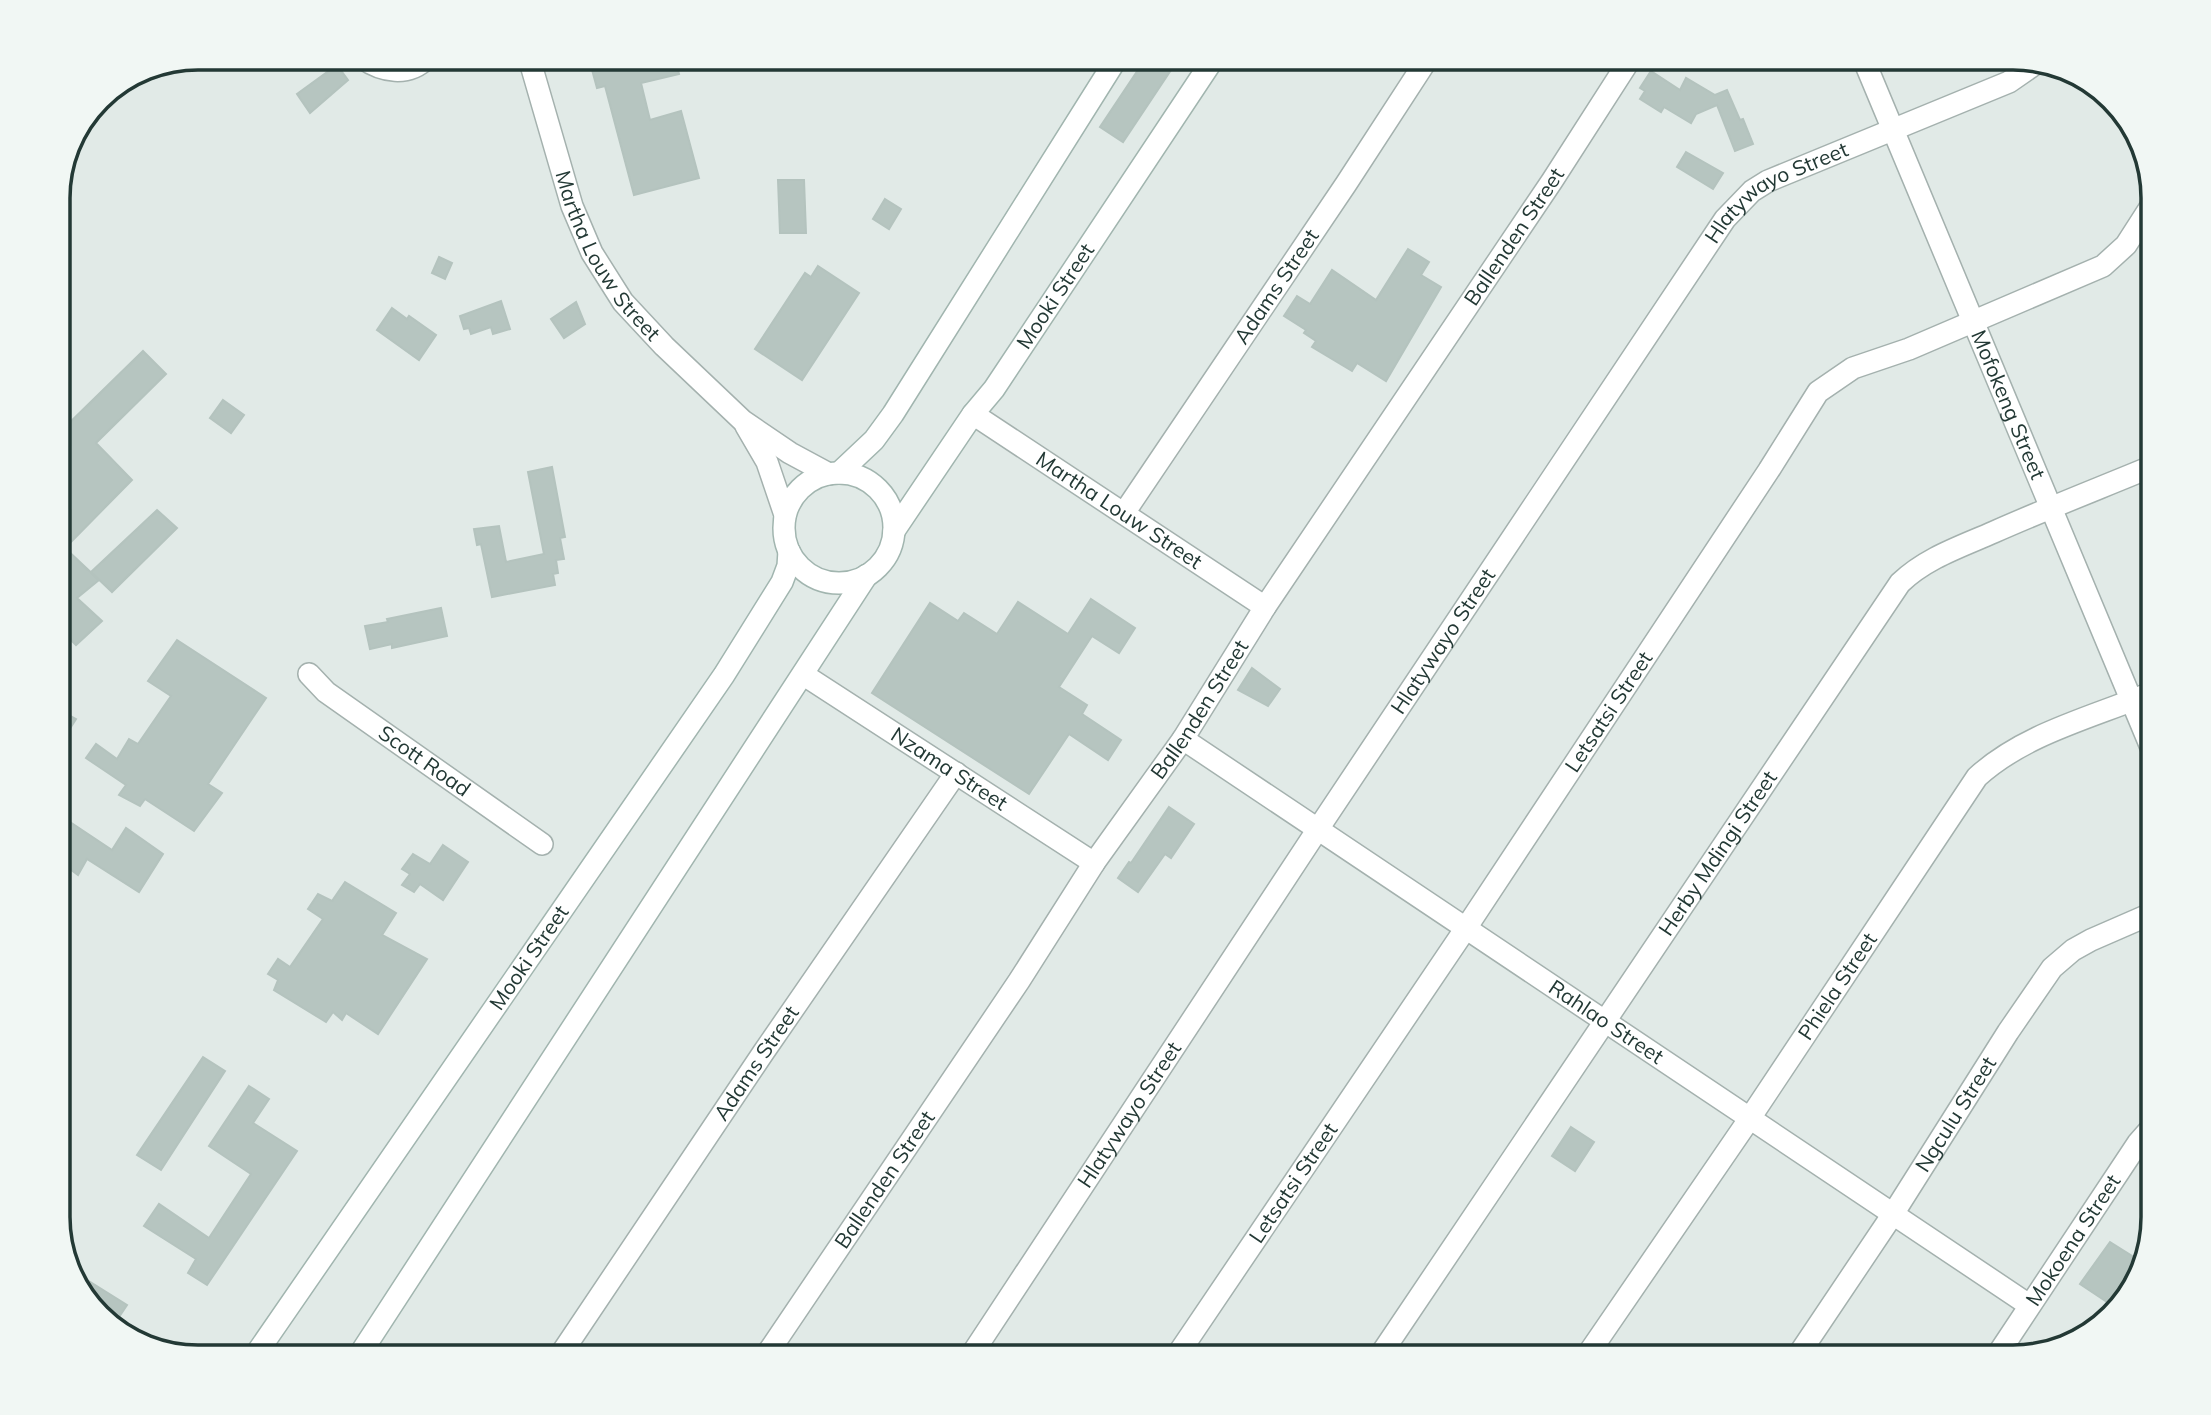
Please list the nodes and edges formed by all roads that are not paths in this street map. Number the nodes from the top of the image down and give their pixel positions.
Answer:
1 (532, 70) edge
2 (1109, 70) edge
3 (1206, 70) edge
4 (1420, 70) edge
5 (1622, 70) edge
6 (1868, 70) edge
7 (2025, 71) edge
8 (1893, 130) junction
9 (2141, 222) edge
10 (1974, 323) junction
11 (973, 414) junction
12 (743, 421) junction
13 (2141, 471) edge
14 (834, 473) junction
15 (2051, 507) junction
16 (1124, 513) junction
17 (785, 515) junction
18 (894, 531) junction
19 (789, 551) junction
20 (867, 575) junction
21 (1265, 607) junction
22 (309, 674) dead end
23 (804, 675) junction
24 (2141, 697) edge
25 (2132, 701) junction
26 (2141, 723) edge
27 (1183, 738) junction
28 (956, 773) junction
29 (1318, 829) junction
30 (542, 844) dead end
31 (1094, 863) junction
32 (2141, 919) edge
33 (1466, 928) junction
34 (1604, 1021) junction
35 (1750, 1118) junction
36 (2141, 1140) edge
37 (1893, 1214) junction
38 (2029, 1305) junction
39 (262, 1345) edge
40 (366, 1345) edge
41 (567, 1345) edge
42 (773, 1345) edge
43 (978, 1345) edge
44 (1184, 1345) edge
45 (1387, 1345) edge
46 (1594, 1345) edge
47 (1805, 1345) edge
48 (2004, 1345) edge

1 - 12 street, Martha Louw Street
2 - 14 street
3 - 11 street, Mooki Street
4 - 16 street, Adams Street
5 - 21 street, Ballenden Street
6 - 8 street, Mofokeng Street
7 - 8 street, Hlatywayo Street
8 - 10 street, Mofokeng Street
8 - 29 street, Hlatywayo Street
9 - 10 street, Letsatsi Street
10 - 15 street, Mofokeng Street
10 - 33 street, Letsatsi Street
11 - 16 street, Martha Louw Street
11 - 18 street, Mooki Street
12 - 14 street, Martha Louw Street
12 - 17 street, Martha Louw Street
13 - 15 street, Herby Mdingi Street
14 - 17 street
14 - 18 street
15 - 25 street, Mofokeng Street
15 - 34 street, Herby Mdingi Street
16 - 21 street, Martha Louw Street
17 - 19 street
18 - 20 street
19 - 20 street
19 - 39 street, Mooki Street
20 - 23 street
21 - 27 street, Ballenden Street
22 - 30 street, Scott Road
23 - 28 street, Nzama Street
23 - 40 street
24 - 25 street, Phiela Street
25 - 26 street, Mofokeng Street
25 - 35 street, Phiela Street
27 - 29 street, Rahlao Street
27 - 31 street, Ballenden Street
28 - 31 street, Nzama Street
28 - 41 street, Adams Street
29 - 33 street, Rahlao Street
29 - 43 street, Hlatywayo Street
31 - 42 street, Ballenden Street
32 - 37 street, Ngculu Street
33 - 34 street, Rahlao Street
33 - 44 street, Letsatsi Street
34 - 35 street, Rahlao Street
34 - 45 street, Herby Mdingi Street
35 - 37 street, Rahlao Street
35 - 46 street, Phiela Street
36 - 38 street, Mokoena Street
37 - 38 street, Rahlao Street
37 - 47 street, Ngculu Street
38 - 48 street, Mokoena Street

